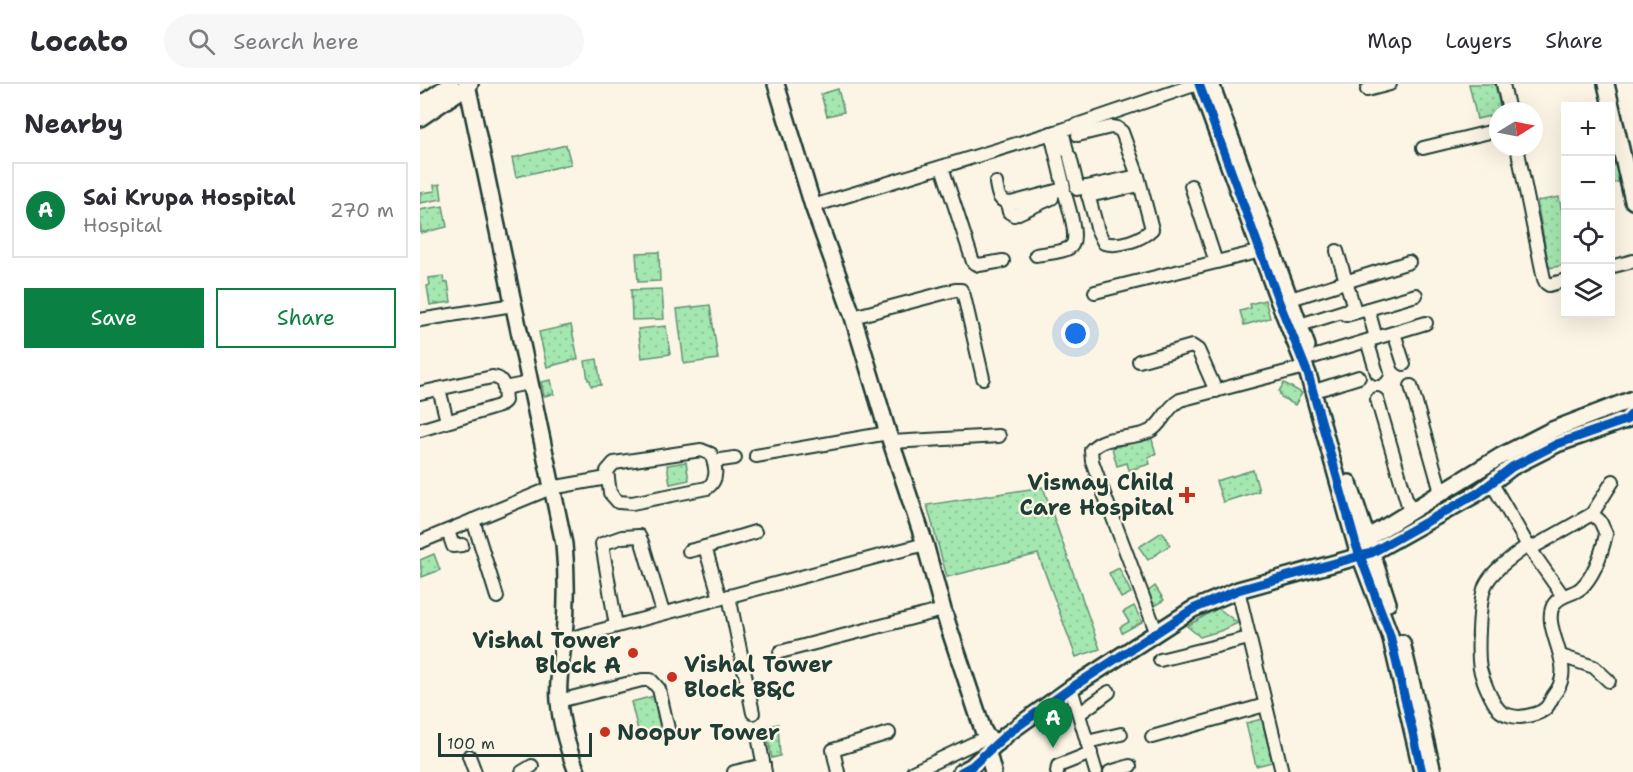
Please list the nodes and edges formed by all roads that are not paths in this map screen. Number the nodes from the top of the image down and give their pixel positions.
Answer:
1 (451, 84) edge
2 (777, 84) edge
3 (1198, 84) edge
4 (1211, 84) edge
5 (1390, 84) edge
6 (1503, 84) edge
7 (1606, 84) edge
8 (468, 85) edge
9 (1367, 90) dead end
10 (1507, 102) edge
11 (420, 105) edge
12 (420, 118) edge
13 (1056, 132) junction
14 (1489, 132) edge
15 (1078, 135) dead end
16 (1424, 148) dead end
17 (1518, 156) edge
18 (942, 167) junction
19 (1139, 180) junction
20 (996, 183) dead end
21 (1191, 186) dead end
22 (1072, 190) junction
23 (1632, 194) edge
24 (813, 206) junction
25 (1261, 251) junction
26 (1337, 251) dead end
27 (1036, 255) dead end
28 (1003, 261) dead end
29 (1633, 261) edge
30 (1216, 262) junction
31 (1409, 262) dead end
32 (1615, 266) edge
33 (1346, 281) junction
34 (1561, 281) edge
35 (1095, 292) dead end
36 (1416, 295) dead end
37 (1285, 300) junction
38 (513, 305) junction
39 (1368, 309) junction
40 (853, 317) junction
41 (420, 320) edge
42 (1426, 324) dead end
43 (1301, 327) junction
44 (1394, 333) junction
45 (1371, 340) junction
46 (1139, 361) dead end
47 (1306, 361) junction
48 (1404, 364) dead end
49 (1377, 373) dead end
50 (1359, 377) dead end
51 (983, 378) dead end
52 (529, 383) junction
53 (1411, 386) dead end
54 (504, 388) junction
55 (440, 389) junction
56 (1321, 389) junction
57 (1216, 391) junction
58 (420, 393) edge
59 (1377, 399) dead end
60 (1633, 399) edge
61 (1633, 413) edge
62 (447, 421) junction
63 (420, 430) edge
64 (999, 436) dead end
65 (890, 437) junction
66 (756, 456) dead end
67 (735, 458) dead end
68 (714, 461) junction
69 (607, 478) junction
70 (1613, 481) dead end
71 (1491, 482) junction
72 (551, 488) junction
73 (1441, 492) junction
74 (1410, 512) junction
75 (1592, 514) junction
76 (473, 520) junction
77 (448, 531) junction
78 (754, 532) dead end
79 (420, 542) edge
80 (926, 544) junction
81 (462, 545) dead end
82 (1529, 547) junction
83 (705, 548) junction
84 (689, 551) dead end
85 (1360, 551) junction
86 (1238, 590) junction
87 (1563, 596) junction
88 (497, 597) dead end
89 (724, 597) junction
90 (943, 609) junction
91 (663, 614) junction
92 (616, 626) junction
93 (1156, 631) junction
94 (1249, 638) junction
95 (564, 640) junction
96 (780, 652) dead end
97 (1561, 656) junction
98 (1160, 660) dead end
99 (1609, 681) dead end
100 (1071, 688) junction
101 (1109, 692) dead end
102 (559, 701) junction
103 (1265, 705) junction
104 (753, 713) dead end
105 (1079, 714) junction
106 (668, 729) dead end
107 (889, 733) dead end
108 (1121, 734) dead end
109 (758, 736) dead end
110 (1152, 736) dead end
111 (991, 744) junction
112 (1089, 747) junction
113 (469, 756) dead end
114 (1130, 766) dead end
115 (765, 768) edge
116 (967, 770) edge
117 (475, 772) edge
118 (577, 772) edge
119 (734, 772) edge
120 (838, 772) edge
121 (913, 772) edge
122 (993, 772) edge
123 (1057, 772) edge
124 (1096, 772) edge
125 (1110, 772) edge
126 (1282, 772) edge
127 (1422, 772) edge
128 (1433, 772) edge

1 - 11 street
2 - 24 street
3 - 13 street
3 - 25 street
4 - 37 street
5 - 9 street
6 - 10 street
7 - 23 street
8 - 12 street
8 - 38 street
13 - 18 street
13 - 22 street
13 - 22 street
14 - 16 street
15 - 19 street
17 - 34 street
18 - 24 street
18 - 28 street
19 - 22 street
19 - 22 street
20 - 22 street
21 - 30 street
22 - 27 street
24 - 40 street
25 - 30 street
25 - 37 street
26 - 33 street
29 - 32 street
30 - 35 street
31 - 33 street
33 - 37 street
33 - 43 street
36 - 39 street
37 - 43 street
37 - 47 street
38 - 41 street
38 - 52 street
39 - 43 street
39 - 45 street
40 - 51 street
40 - 65 street
42 - 44 street
43 - 47 street
44 - 45 street
44 - 48 street
45 - 47 street
45 - 49 street
46 - 57 street
47 - 56 street
47 - 57 street
47 - 85 street
50 - 56 street
52 - 54 street
52 - 72 street
53 - 73 street
54 - 55 street
54 - 62 street
55 - 58 street
55 - 62 street
56 - 85 street
57 - 93 street
59 - 74 street
60 - 73 street
61 - 71 street
62 - 63 street
64 - 65 street
65 - 66 street
65 - 80 street
67 - 68 street
68 - 69 street
68 - 69 street
69 - 72 street
70 - 75 street
71 - 82 street
71 - 85 street
72 - 76 street
72 - 95 street
73 - 74 street
74 - 85 street
75 - 82 street
75 - 87 street
76 - 77 street
76 - 88 street
77 - 79 street
77 - 81 street
78 - 83 street
80 - 89 street
80 - 90 street
82 - 87 street
82 - 97 street
83 - 84 street
83 - 89 street
85 - 86 street
85 - 127 street
85 - 128 street
86 - 93 street
86 - 94 street
87 - 97 street
89 - 91 street
89 - 104 street
90 - 96 street
90 - 111 street
91 - 92 street
91 - 92 street
92 - 95 street
93 - 100 street
94 - 98 street
94 - 103 street
95 - 102 street
97 - 99 street
100 - 105 street
100 - 111 street
101 - 105 street
102 - 106 street
102 - 118 street
103 - 110 street
103 - 126 street
105 - 112 street
107 - 120 street
108 - 112 street
109 - 115 street
111 - 116 street
111 - 121 street
111 - 122 street
112 - 123 street
112 - 124 street
113 - 117 street
114 - 125 street
115 - 119 street

